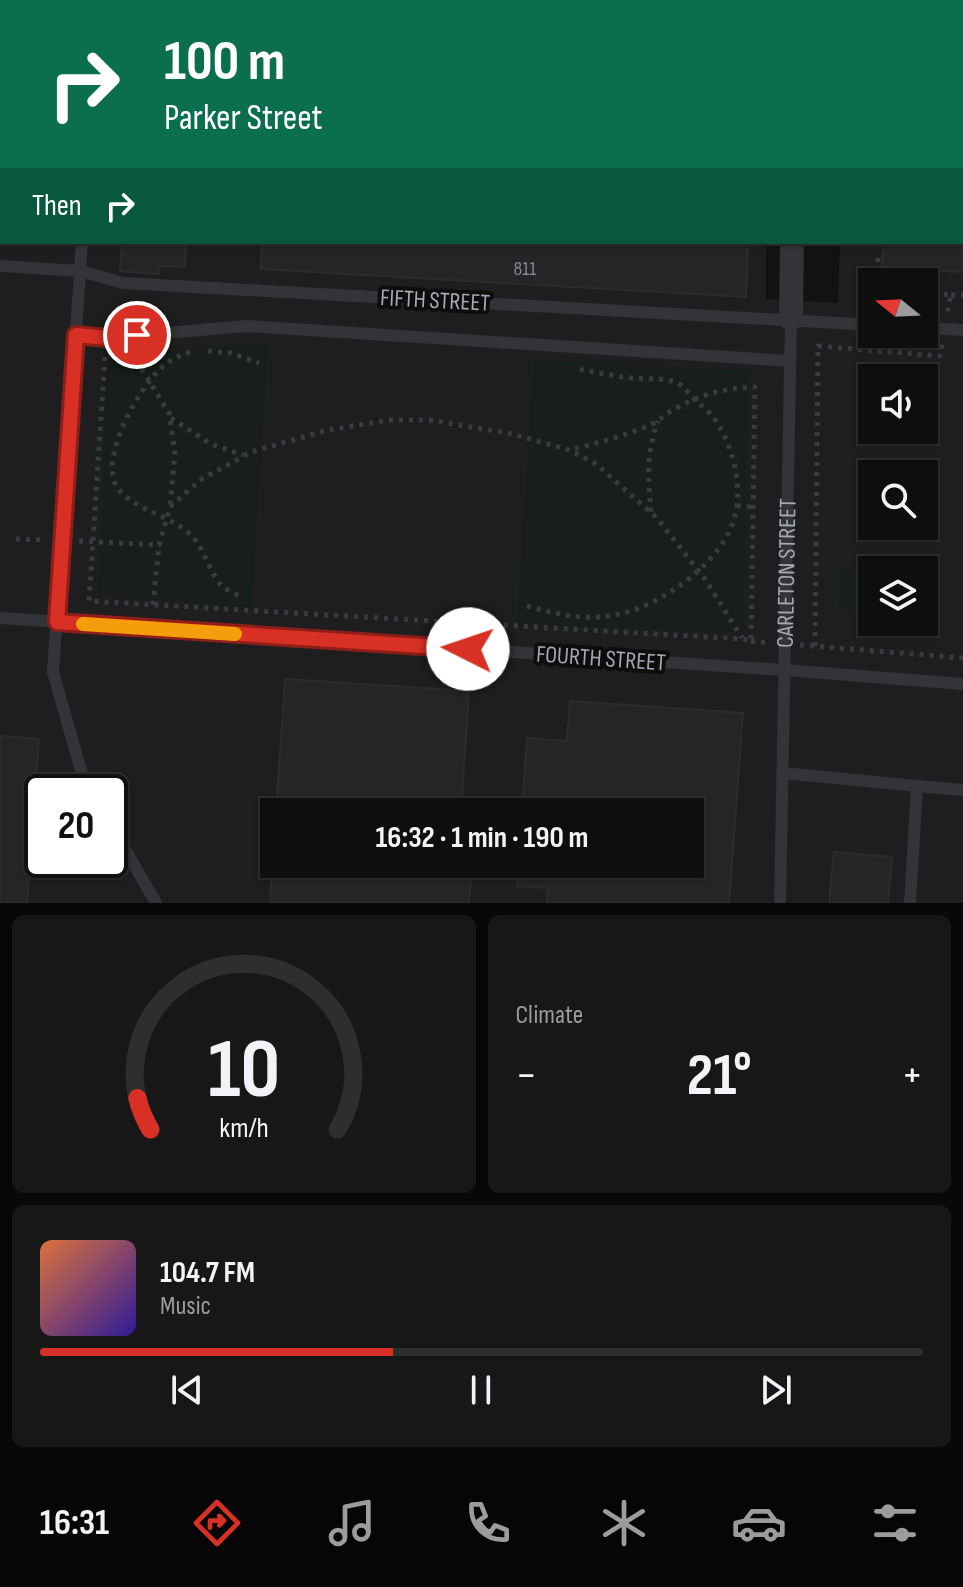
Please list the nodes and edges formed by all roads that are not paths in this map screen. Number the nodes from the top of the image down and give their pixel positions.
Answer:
1 (82, 244) edge
2 (792, 244) edge
3 (0, 266) edge
4 (80, 271) junction
5 (791, 319) junction
6 (858, 324) edge
7 (938, 329) edge
8 (963, 330) edge
9 (76, 335) junction
10 (790, 361) junction
11 (0, 618) edge
12 (57, 622) junction
13 (784, 670) junction
14 (963, 684) edge
15 (783, 773) junction
16 (82, 774) edge
17 (917, 786) junction
18 (963, 790) edge
19 (128, 854) edge
20 (156, 903) edge
21 (780, 903) edge
22 (910, 903) edge

1 - 4 lane
2 - 5 street, CARLETON STREET
3 - 4 lane, FIFTH STREET
4 - 5 lane, FIFTH STREET
4 - 9 lane
5 - 6 lane, FIFTH STREET
5 - 10 lane, CARLETON STREET
7 - 8 lane
9 - 10 lane, FIFTH STREET
9 - 12 lane
10 - 13 lane, CARLETON STREET
11 - 12 lane, FOURTH STREET
12 - 13 lane, FOURTH STREET
12 - 16 lane
13 - 14 lane, FOURTH STREET
13 - 15 lane, CARLETON STREET
15 - 17 lane
15 - 21 lane, CARLETON STREET
17 - 18 lane
17 - 22 lane
19 - 20 lane

